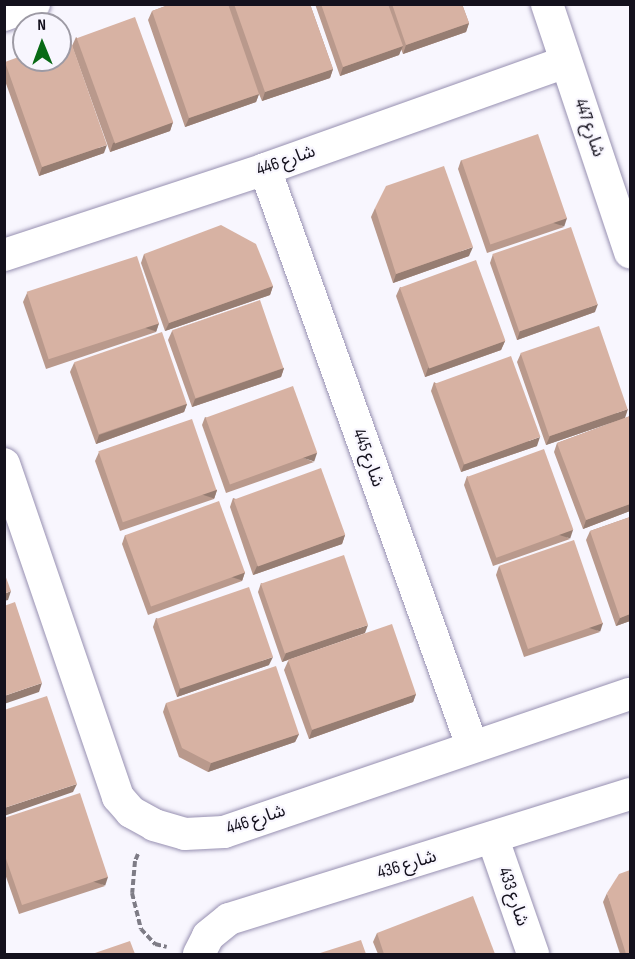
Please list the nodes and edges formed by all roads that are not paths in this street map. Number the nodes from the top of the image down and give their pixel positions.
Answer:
1 (34, 4) edge
2 (547, 4) edge
3 (4, 15) edge
4 (566, 62) junction
5 (265, 169) junction
6 (630, 252) edge
7 (4, 255) edge
8 (4, 464) edge
9 (630, 694) edge
10 (472, 747) junction
11 (630, 794) edge
12 (492, 839) junction
13 (187, 952) edge
14 (533, 954) edge

1 - 3 street
2 - 4 street, شارع 447
4 - 5 street, شارع 446
4 - 6 street, شارع 447
5 - 7 street, شارع 446
5 - 10 street, شارع 445
8 - 10 street, شارع 446
9 - 10 street, شارع 446
11 - 12 street, شارع 436
12 - 13 street, شارع 436
12 - 14 street, شارع 433

